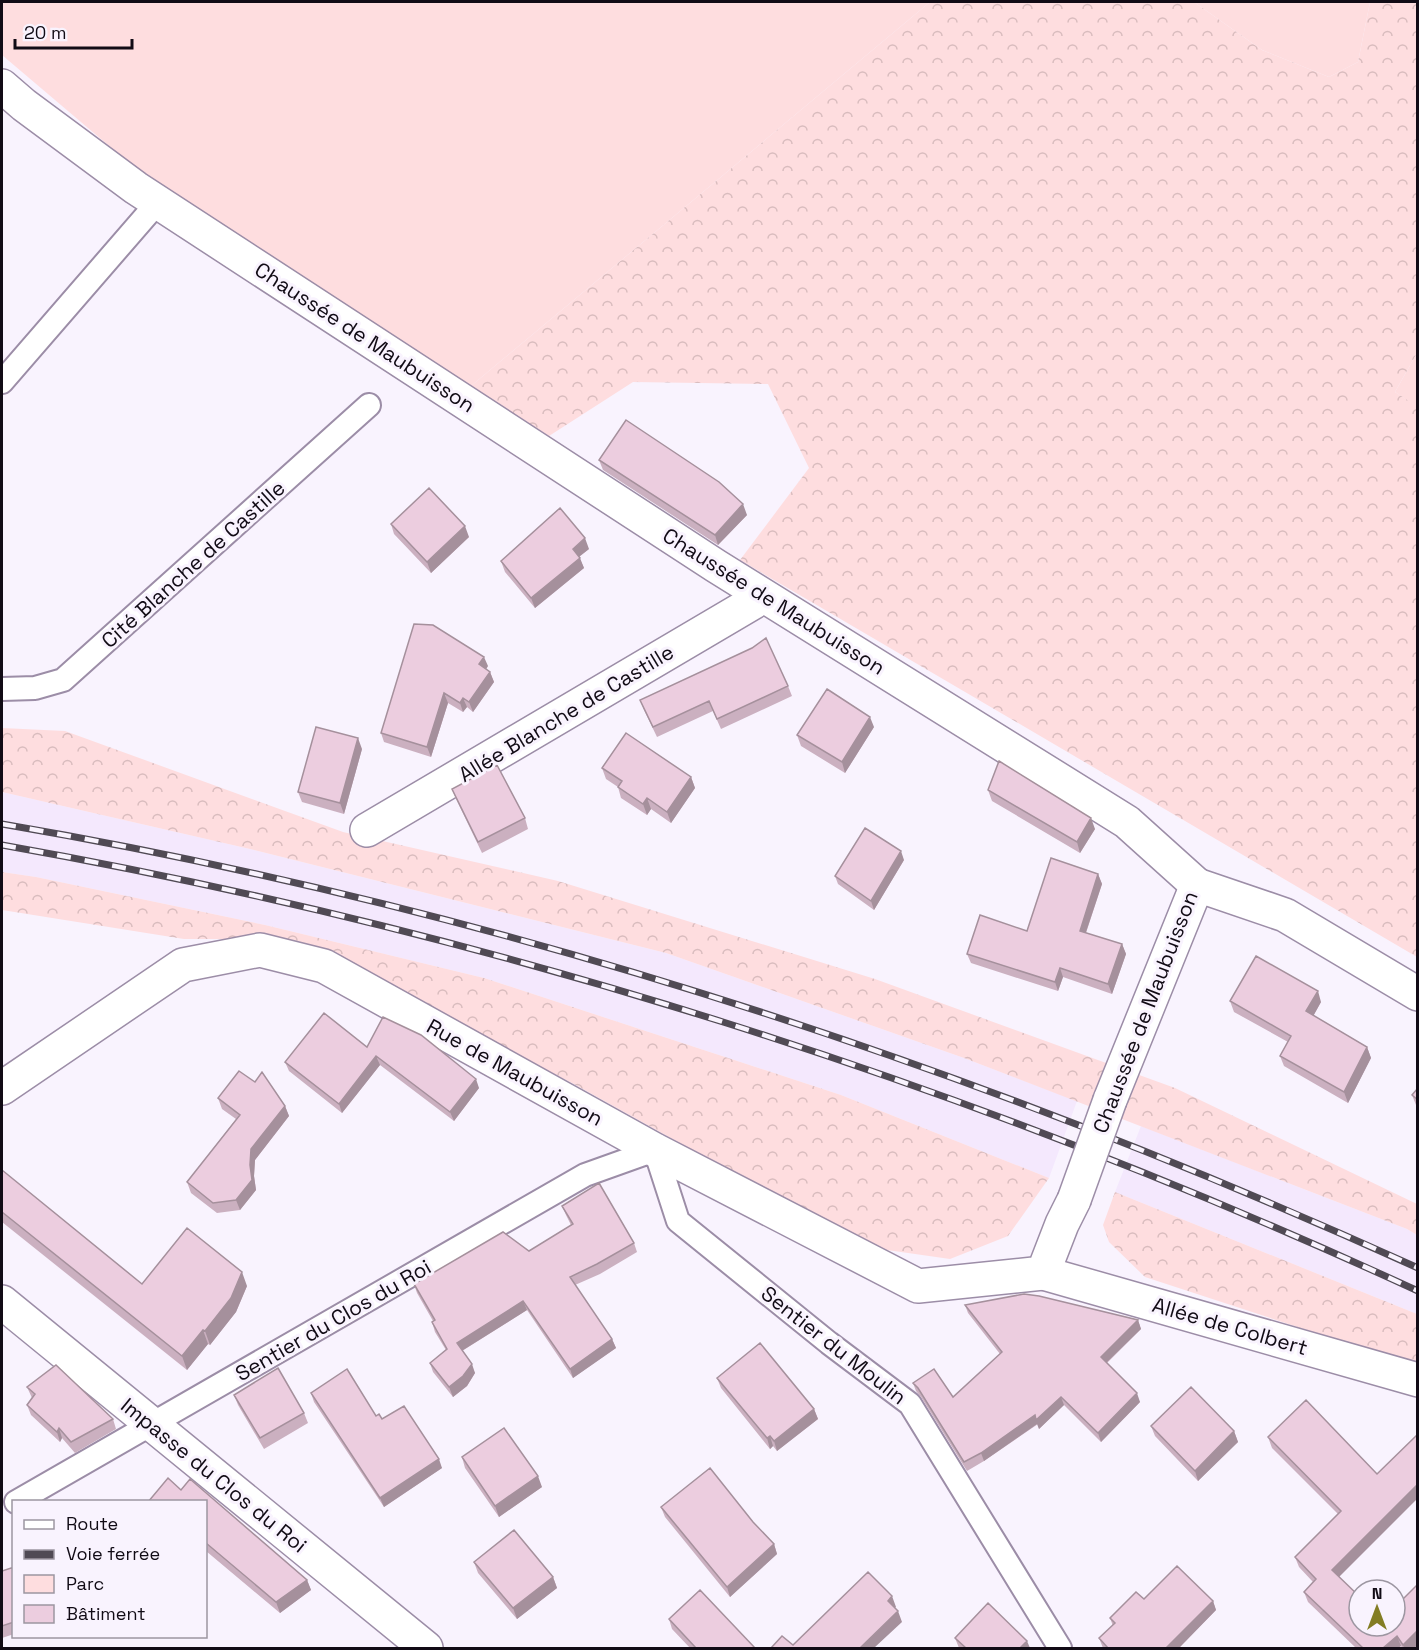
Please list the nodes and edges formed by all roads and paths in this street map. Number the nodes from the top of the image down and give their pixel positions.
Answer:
1 (2, 86) edge
2 (158, 202) junction
3 (2, 382) edge
4 (369, 405) dead end
5 (764, 596) junction
6 (2, 689) edge
7 (367, 830) dead end
8 (1197, 885) junction
9 (1418, 994) edge
10 (2, 1088) edge
11 (655, 1150) junction
12 (1043, 1273) junction
13 (2, 1302) edge
14 (1418, 1380) edge
15 (152, 1425) junction
16 (19, 1500) edge
17 (426, 1648) edge
18 (1060, 1648) edge

1 - 2 street, Chaussée de Maubuisson
2 - 3 lane
2 - 5 street, Chaussée de Maubuisson
4 - 6 lane, Cité Blanche de Castille
5 - 7 street, Allée Blanche de Castille
5 - 8 street, Chaussée de Maubuisson
8 - 9 street
8 - 12 street, Chaussée de Maubuisson, bridge
10 - 11 street, Rue de Maubuisson
11 - 12 street, Rue de Maubuisson
11 - 15 lane, Sentier du Clos du Roi
11 - 18 lane, Sentier du Moulin
12 - 14 street, Allée de Colbert
13 - 15 street, Impasse du Clos du Roi
15 - 16 lane, Sentier du Clos du Roi
15 - 17 street, Impasse du Clos du Roi

